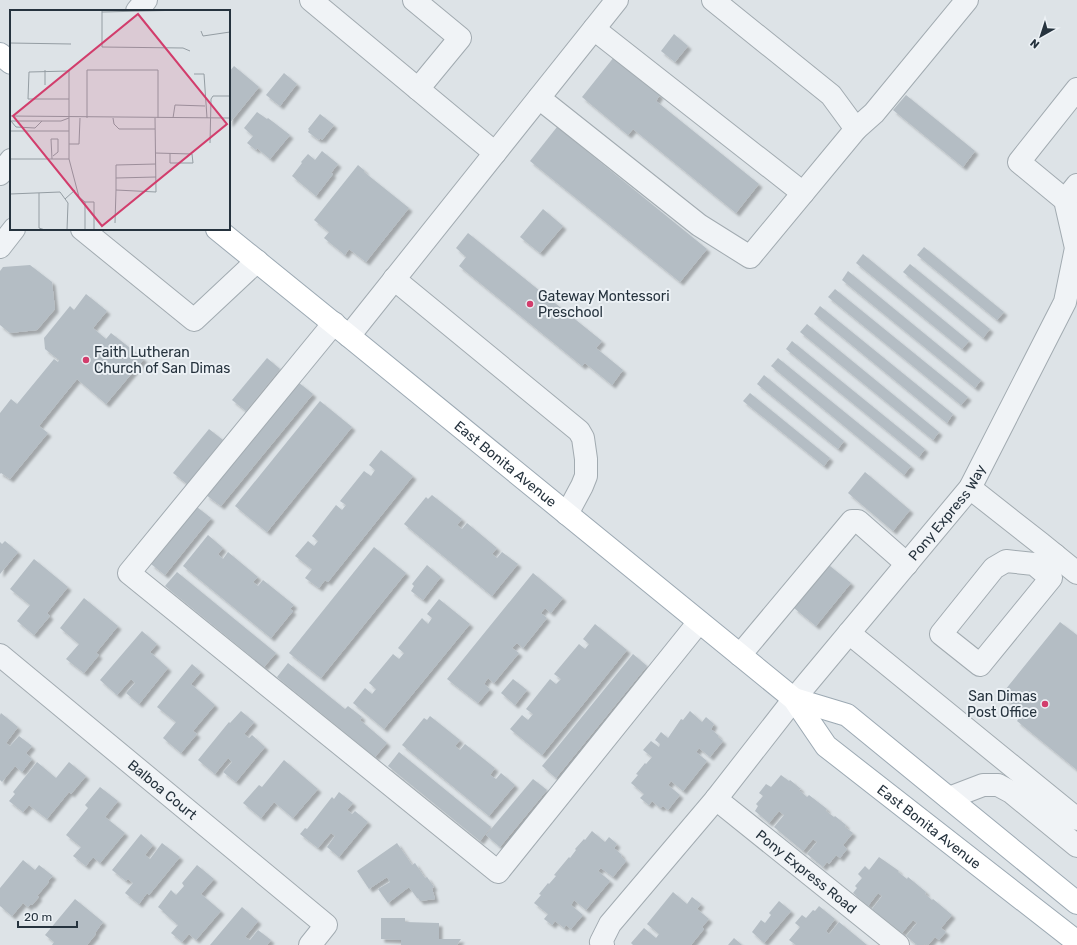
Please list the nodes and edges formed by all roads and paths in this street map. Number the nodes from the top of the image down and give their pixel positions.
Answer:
1 (146, 0) edge
2 (311, 0) edge
3 (414, 0) edge
4 (617, 0) edge
5 (713, 0) edge
6 (967, 0) edge
7 (138, 10) edge
8 (594, 29) junction
9 (0, 54) edge
10 (10, 62) edge
11 (418, 89) junction
12 (1077, 89) edge
13 (539, 98) junction
14 (856, 128) junction
15 (495, 153) junction
16 (10, 161) edge
17 (0, 174) edge
18 (1071, 192) edge
19 (803, 193) junction
20 (13, 230) edge
21 (83, 230) edge
22 (218, 230) edge
23 (0, 247) edge
24 (257, 261) junction
25 (394, 279) junction
26 (1071, 302) edge
27 (341, 329) junction
28 (970, 488) junction
29 (567, 514) junction
30 (1048, 563) junction
31 (907, 564) junction
32 (1077, 573) edge
33 (699, 622) junction
34 (849, 633) junction
35 (0, 655) edge
36 (740, 655) junction
37 (794, 699) junction
38 (949, 798) junction
39 (716, 799) junction
40 (1077, 818) edge
41 (1077, 846) edge
42 (1077, 903) edge
43 (1077, 942) edge
44 (310, 945) edge
45 (603, 945) edge
46 (898, 945) edge

1 - 7 street
2 - 11 street
3 - 11 street
4 - 8 street
5 - 14 street
6 - 14 street
8 - 13 street
8 - 19 street
9 - 10 main road
11 - 15 street
12 - 18 street
13 - 15 street
13 - 19 street
14 - 19 street
15 - 25 street
16 - 17 street
18 - 26 street, Pony Express Way
20 - 23 street
21 - 24 street
22 - 24 main road, East Bonita Avenue
24 - 27 main road, East Bonita Avenue
25 - 27 street
25 - 29 street
26 - 28 street, Pony Express Way
27 - 29 main road, East Bonita Avenue
27 - 33 street
28 - 30 street
28 - 31 street, Pony Express Way
29 - 33 main road, East Bonita Avenue
30 - 30 street
30 - 32 street
31 - 34 street, Pony Express Way
31 - 36 street
33 - 36 main road, East Bonita Avenue
34 - 37 street, Pony Express Way
34 - 40 street
35 - 44 street, Balboa Court
36 - 37 main road, East Bonita Avenue
37 - 38 main road, East Bonita Avenue
37 - 39 street
37 - 43 main road, East Bonita Avenue
38 - 41 street
38 - 42 main road, East Bonita Avenue
39 - 45 street
39 - 46 street, Pony Express Road

